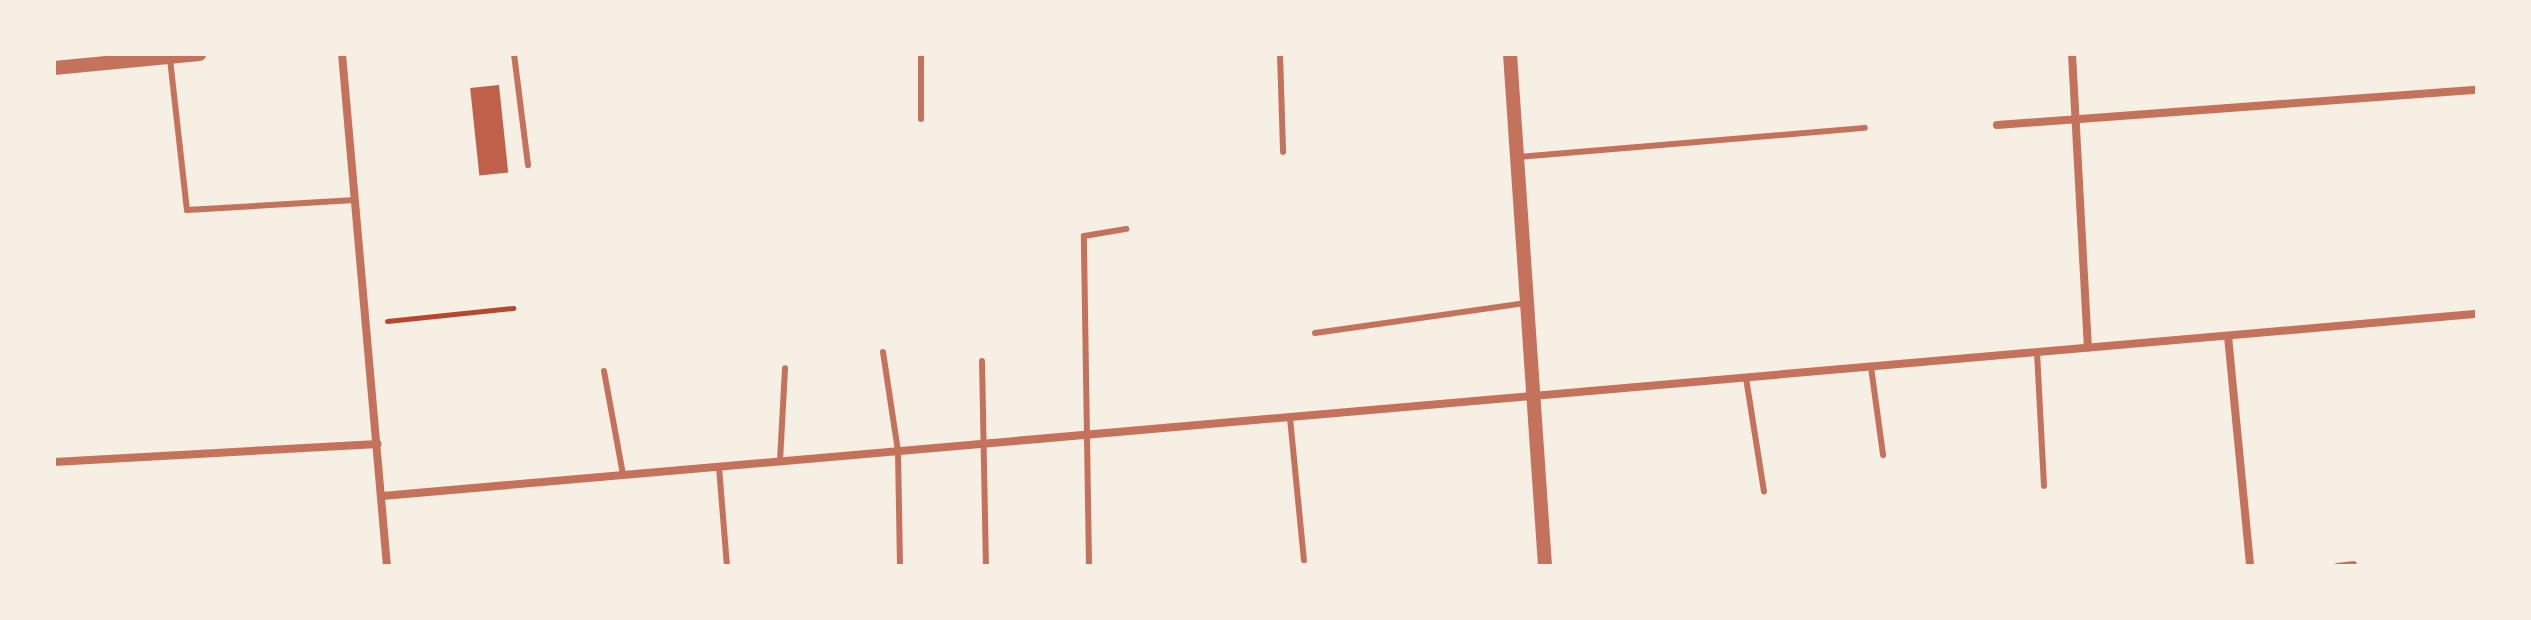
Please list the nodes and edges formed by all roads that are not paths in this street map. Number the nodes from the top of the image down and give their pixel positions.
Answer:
1 (199, 54) edge
2 (342, 54) edge
3 (514, 54) edge
4 (921, 54) edge
5 (1280, 54) edge
6 (1510, 54) edge
7 (2072, 54) edge
8 (170, 57) junction
9 (54, 68) edge
10 (2477, 90) edge
11 (921, 119) dead end
12 (2076, 120) junction
13 (1997, 125) dead end
14 (1865, 128) dead end
15 (1283, 152) dead end
16 (1517, 157) junction
17 (528, 165) dead end
18 (355, 200) junction
19 (1126, 229) dead end
20 (1528, 302) junction
21 (2477, 314) edge
22 (1315, 333) dead end
23 (2228, 336) junction
24 (2088, 348) junction
25 (883, 352) dead end
26 (2037, 352) junction
27 (982, 361) dead end
28 (1871, 367) junction
29 (785, 368) dead end
30 (604, 371) dead end
31 (1746, 378) junction
32 (1536, 397) junction
33 (1290, 418) junction
34 (1092, 435) junction
35 (377, 444) junction
36 (979, 445) junction
37 (898, 451) junction
38 (1883, 455) dead end
39 (780, 461) junction
40 (54, 462) edge
41 (719, 467) junction
42 (623, 475) junction
43 (2044, 486) dead end
44 (1764, 492) dead end
45 (382, 496) junction
46 (1304, 560) dead end
47 (2354, 564) dead end
48 (1089, 565) edge
49 (387, 566) edge
50 (727, 566) edge
51 (900, 566) edge
52 (986, 566) edge
53 (1545, 566) edge
54 (2250, 566) edge
55 (2337, 566) edge

1 - 8 street
2 - 18 street
3 - 17 lane
4 - 11 lane
5 - 15 lane
6 - 16 street
7 - 12 street
8 - 9 street
8 - 18 lane
10 - 12 street
12 - 13 street
12 - 24 street
14 - 16 lane
16 - 20 street
18 - 35 street
19 - 34 lane
20 - 22 lane
20 - 32 street
21 - 23 street
23 - 24 street
23 - 54 street
24 - 26 street
25 - 37 lane
26 - 28 street
26 - 43 lane
27 - 36 lane
28 - 31 street
28 - 38 lane
29 - 39 lane
30 - 42 lane
31 - 32 street
31 - 44 lane
32 - 33 street
32 - 53 street
33 - 34 street
33 - 46 lane
34 - 36 street
34 - 48 lane
35 - 40 street
35 - 45 street
36 - 37 street
36 - 52 lane
37 - 39 street
37 - 51 lane
39 - 41 street
41 - 42 street
41 - 50 lane
42 - 45 street
45 - 49 street
47 - 55 lane

